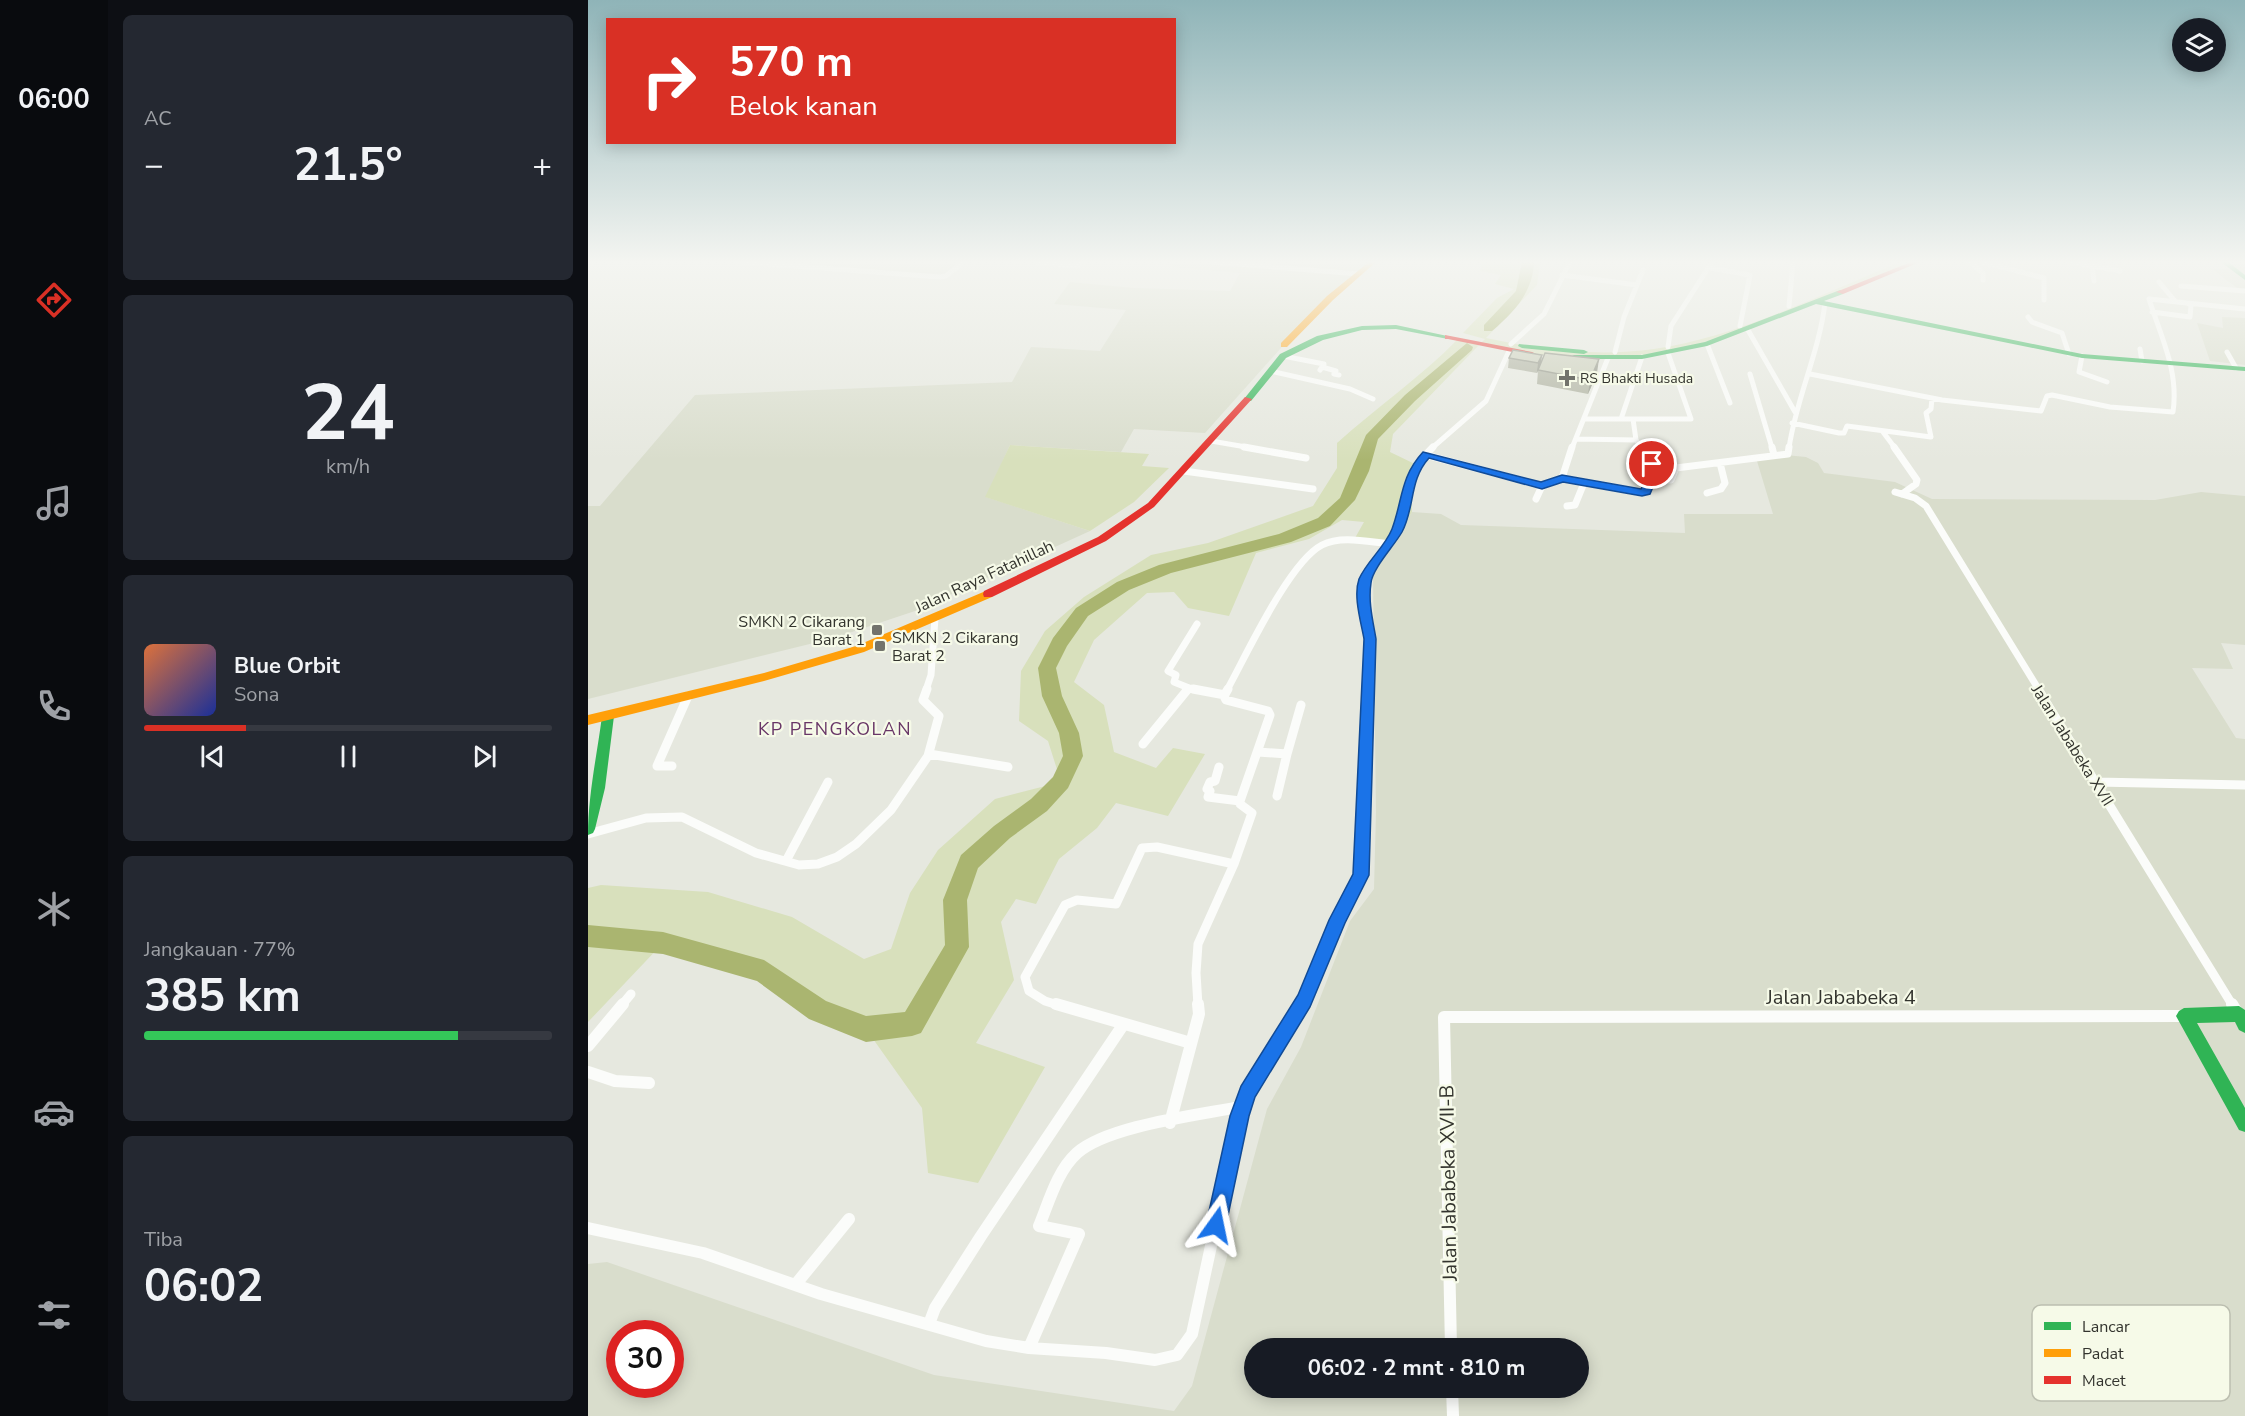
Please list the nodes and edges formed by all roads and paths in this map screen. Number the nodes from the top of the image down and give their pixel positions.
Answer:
1 (1303, 328) edge
2 (1330, 328) edge
3 (1362, 328) edge
4 (1414, 328) edge
5 (1421, 328) edge
6 (1529, 328) edge
7 (1620, 328) edge
8 (1669, 328) edge
9 (1744, 328) junction
10 (1824, 328) edge
11 (1944, 328) edge
12 (2049, 328) edge
13 (2160, 328) edge
14 (1426, 329) junction
15 (1707, 344) junction
16 (1510, 347) junction
17 (1668, 350) junction
18 (1285, 351) junction
19 (2227, 352) dead end
20 (1612, 355) junction
21 (2075, 355) junction
22 (1642, 357) junction
23 (2172, 363) junction
24 (2241, 368) edge
25 (1270, 371) junction
26 (1750, 374) dead end
27 (1810, 374) junction
28 (1339, 375) dead end
29 (2107, 382) dead end
30 (1932, 398) junction
31 (1373, 399) dead end
32 (1730, 403) dead end
33 (1795, 412) junction
34 (1584, 419) junction
35 (1621, 419) junction
36 (1633, 420) junction
37 (1792, 423) junction
38 (1883, 432) junction
39 (1576, 439) junction
40 (1636, 440) junction
41 (1211, 441) junction
42 (1774, 454) junction
43 (1426, 455) junction
44 (1306, 458) dead end
45 (1720, 463) junction
46 (1184, 471) junction
47 (1562, 478) junction
48 (1650, 481) junction
49 (1584, 483) junction
50 (1542, 486) junction
51 (1312, 489) dead end
52 (1707, 493) dead end
53 (1536, 499) dead end
54 (1567, 506) dead end
55 (1390, 544) junction
56 (935, 618) junction
57 (1197, 624) dead end
58 (1189, 688) junction
59 (1225, 695) junction
60 (688, 696) junction
61 (1301, 705) dead end
62 (588, 710) edge
63 (608, 716) junction
64 (588, 720) edge
65 (1143, 744) dead end
66 (1258, 752) junction
67 (929, 754) junction
68 (1287, 754) junction
69 (672, 766) dead end
70 (1008, 767) dead end
71 (1219, 767) dead end
72 (828, 782) dead end
73 (2096, 782) junction
74 (2245, 785) edge
75 (1277, 796) dead end
76 (1240, 801) junction
77 (592, 806) edge
78 (588, 829) edge
79 (588, 834) edge
80 (786, 861) junction
81 (1234, 864) junction
82 (631, 994) dead end
83 (2184, 1016) junction
84 (1444, 1017) joint
85 (2242, 1020) edge
86 (1123, 1025) junction
87 (1191, 1043) junction
88 (588, 1046) edge
89 (588, 1072) edge
90 (649, 1083) dead end
91 (1244, 1106) junction
92 (1170, 1123) junction
93 (2245, 1124) edge
94 (849, 1219) dead end
95 (588, 1228) edge
96 (796, 1284) junction
97 (929, 1324) junction
98 (1451, 1338) edge
99 (1029, 1348) junction
100 (1452, 1398) edge
101 (1453, 1416) edge

1 - 18 main road
2 - 18 main road
3 - 18 main road
4 - 14 main road
5 - 14 main road
6 - 16 street
7 - 20 street
8 - 17 street
9 - 15 main road
9 - 17 main road
9 - 33 street
10 - 27 street
11 - 21 main road
12 - 21 street
13 - 23 street
14 - 16 main road
15 - 17 main road
15 - 32 street
16 - 20 main road
16 - 43 street
17 - 20 main road
17 - 22 main road
17 - 36 street
18 - 25 main road, Jalan Raya Fatahillah
18 - 28 street
18 - 62 main road, Jalan Raya Fatahillah
19 - 24 street
20 - 22 main road
20 - 34 street
21 - 23 main road
21 - 29 street
22 - 35 street
23 - 24 main road
23 - 30 street
25 - 31 street
25 - 41 main road, Jalan Raya Fatahillah
26 - 42 street
27 - 30 street
27 - 33 street
30 - 38 street
33 - 37 street
34 - 35 street
34 - 39 street
35 - 36 street
36 - 40 street
37 - 38 street
37 - 42 street
38 - 73 street, Jalan Jababeka XVII
39 - 40 street
39 - 47 street
40 - 48 street
41 - 44 street
41 - 46 main road, Jalan Raya Fatahillah
42 - 45 street
43 - 50 street
43 - 55 street
45 - 48 street
45 - 52 street
46 - 51 street
46 - 56 main road, Jalan Raya Fatahillah
47 - 49 street
47 - 50 street
48 - 49 street
49 - 54 street
50 - 53 street
55 - 59 street
55 - 91 street
56 - 60 main road, Jalan Raya Fatahillah
56 - 67 street
57 - 58 street
58 - 59 street
58 - 65 street
59 - 66 street
60 - 63 main road, Jalan Raya Fatahillah
60 - 69 street
61 - 68 street
63 - 64 main road, Jalan Raya Fatahillah
63 - 77 main road
66 - 68 street
66 - 76 street
67 - 70 street
67 - 80 street
68 - 75 street
71 - 76 street
72 - 80 street
73 - 74 street
73 - 85 street, Jalan Jababeka XVII
76 - 81 street
77 - 78 main road
79 - 80 street
81 - 86 street
81 - 87 street
82 - 88 street
83 - 84 street, Jalan Jababeka 4
83 - 85 main road, Jalan Jababeka 4
83 - 93 main road
84 - 98 street, Jalan Jababeka XVII-B
86 - 87 street
86 - 97 street
87 - 92 street
89 - 90 street
91 - 92 street
91 - 99 street
92 - 99 street
94 - 96 street
95 - 96 street
96 - 97 street
97 - 99 street
100 - 101 street

